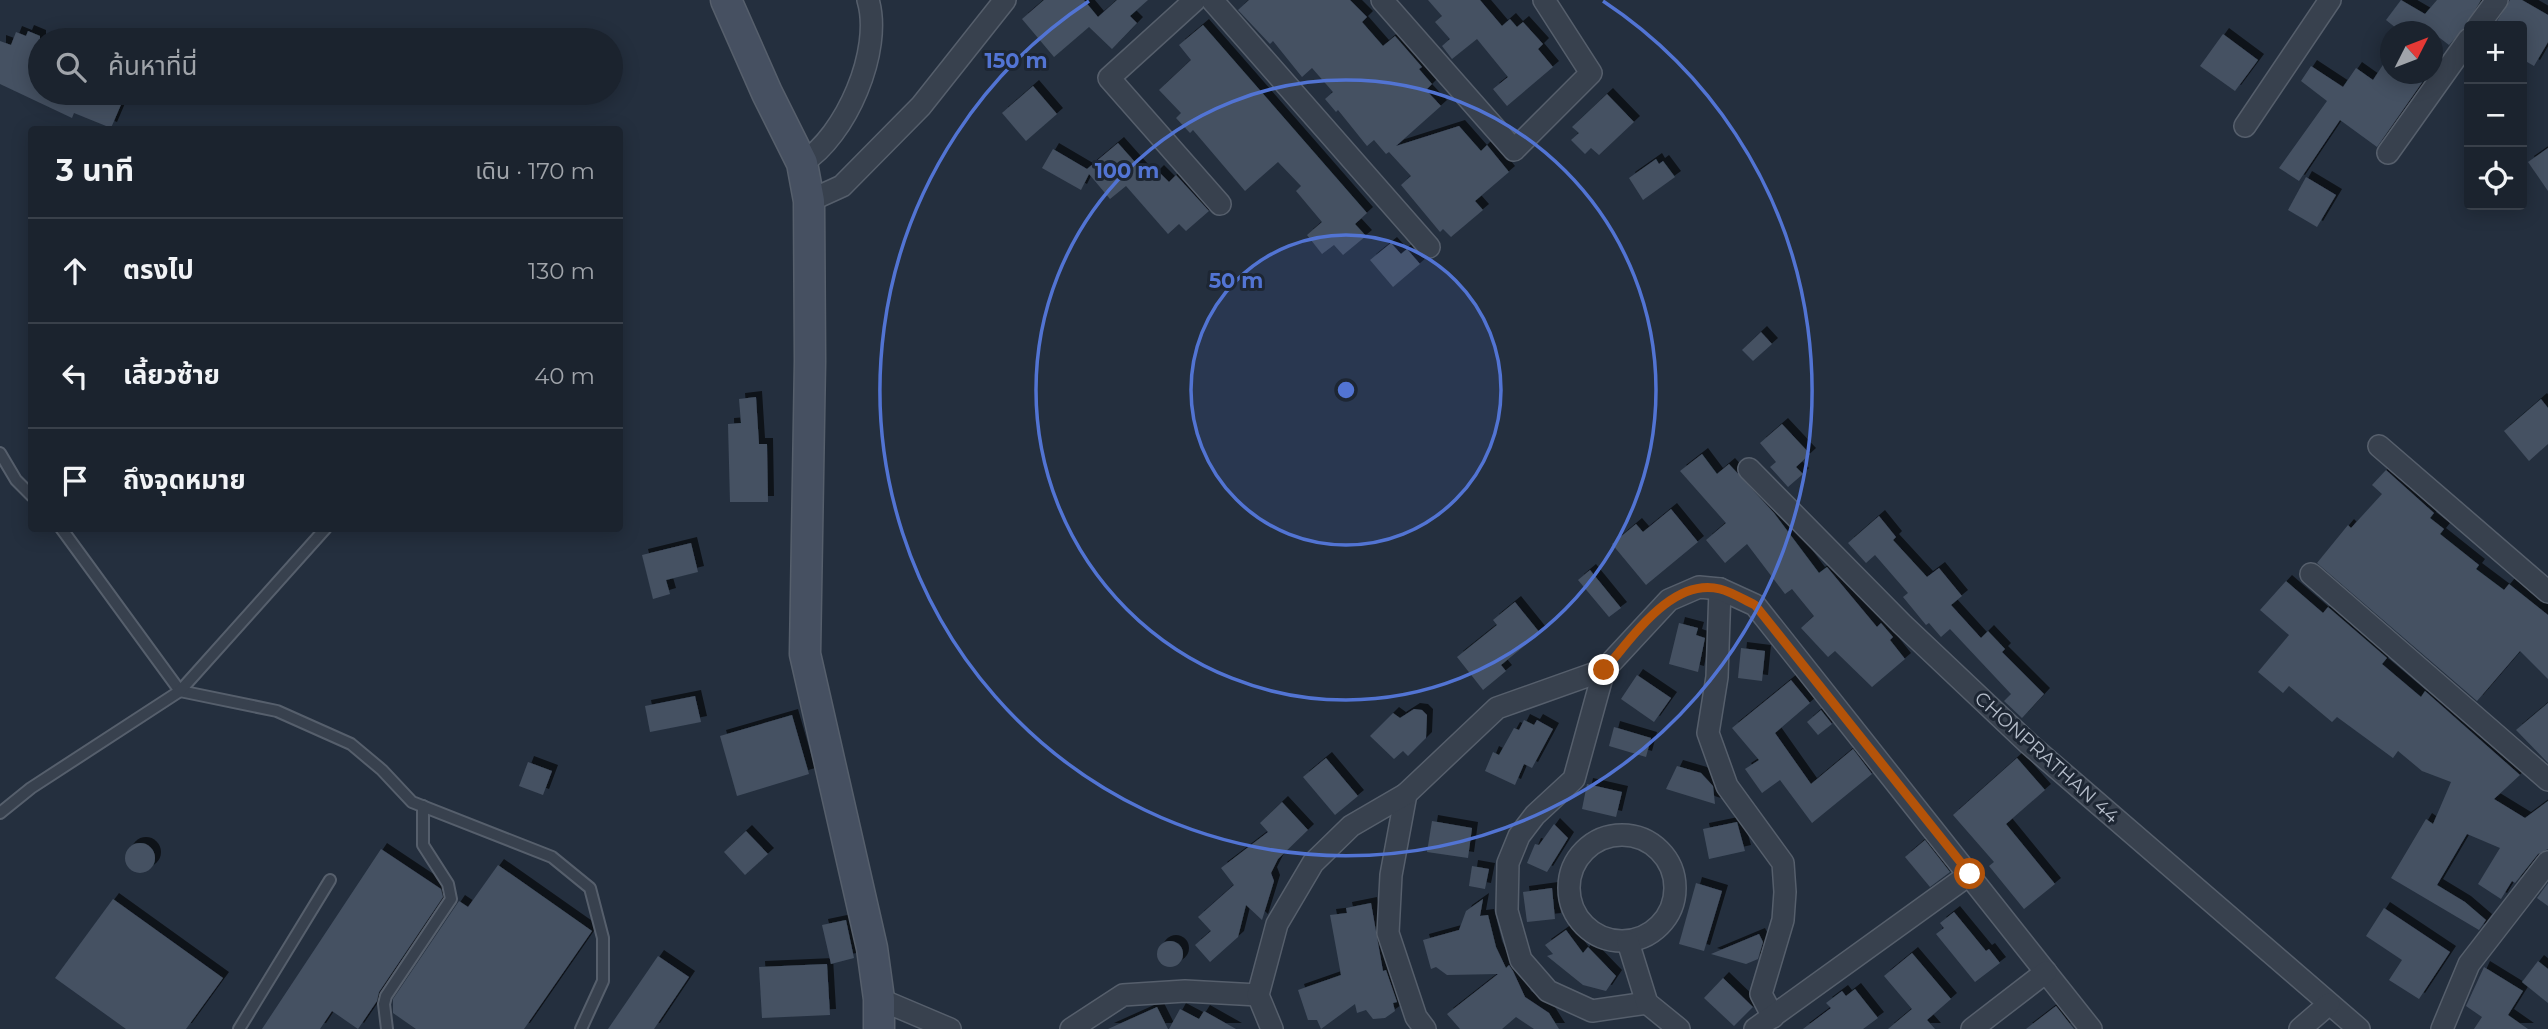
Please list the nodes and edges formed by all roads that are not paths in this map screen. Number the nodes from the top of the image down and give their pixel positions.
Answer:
1 (726, 0) edge
2 (867, 0) edge
3 (1005, 0) edge
4 (1195, 0) edge
5 (1212, 0) edge
6 (1382, 0) edge
7 (1544, 0) edge
8 (2330, 0) edge
9 (2497, 0) edge
10 (2482, 21) edge
11 (2464, 46) edge
12 (2245, 126) dead end
13 (2389, 153) dead end
14 (802, 163) junction
15 (809, 201) junction
16 (1220, 204) dead end
17 (1429, 247) dead end
18 (2379, 446) dead end
19 (0, 453) edge
20 (1749, 470) dead end
21 (28, 492) edge
22 (64, 532) edge
23 (322, 532) edge
24 (2311, 574) dead end
25 (1720, 589) junction
26 (2548, 592) edge
27 (1604, 670) junction
28 (180, 691) junction
29 (2548, 779) edge
30 (1406, 794) junction
31 (423, 806) junction
32 (0, 813) edge
33 (2548, 862) edge
34 (1970, 874) junction
35 (330, 880) dead end
36 (1628, 942) junction
37 (2046, 972) junction
38 (1258, 995) junction
39 (879, 999) junction
40 (1647, 1003) junction
41 (2329, 1004) junction
42 (1773, 1017) junction
43 (239, 1029) edge
44 (387, 1029) edge
45 (581, 1029) edge
46 (879, 1029) edge
47 (950, 1029) edge
48 (1071, 1029) edge
49 (1272, 1029) edge
50 (1425, 1029) edge
51 (1679, 1029) edge
52 (1755, 1029) edge
53 (1972, 1029) edge
54 (2091, 1029) edge
55 (2300, 1029) edge
56 (2359, 1029) edge
57 (2442, 1029) edge

1 - 14 street
2 - 14 street
3 - 15 street
4 - 16 street
5 - 17 street
6 - 7 street
8 - 12 street
9 - 10 street
11 - 13 street
14 - 15 street
15 - 39 street
18 - 26 street
19 - 21 lane
20 - 41 street, CHONPRATHAN 44
22 - 28 lane
23 - 28 lane
24 - 29 street
25 - 27 street
25 - 34 street
25 - 42 street
27 - 30 street
27 - 40 street
28 - 31 lane
28 - 32 lane
30 - 38 street
30 - 50 street
31 - 44 lane
31 - 45 lane
33 - 57 street
34 - 37 street
34 - 42 street
35 - 43 lane
36 - 36 street
36 - 40 street
37 - 53 street
37 - 54 street
38 - 48 street
38 - 49 street
39 - 46 street
39 - 47 street
40 - 51 street
41 - 55 street
41 - 56 street, CHONPRATHAN 44
42 - 52 street

